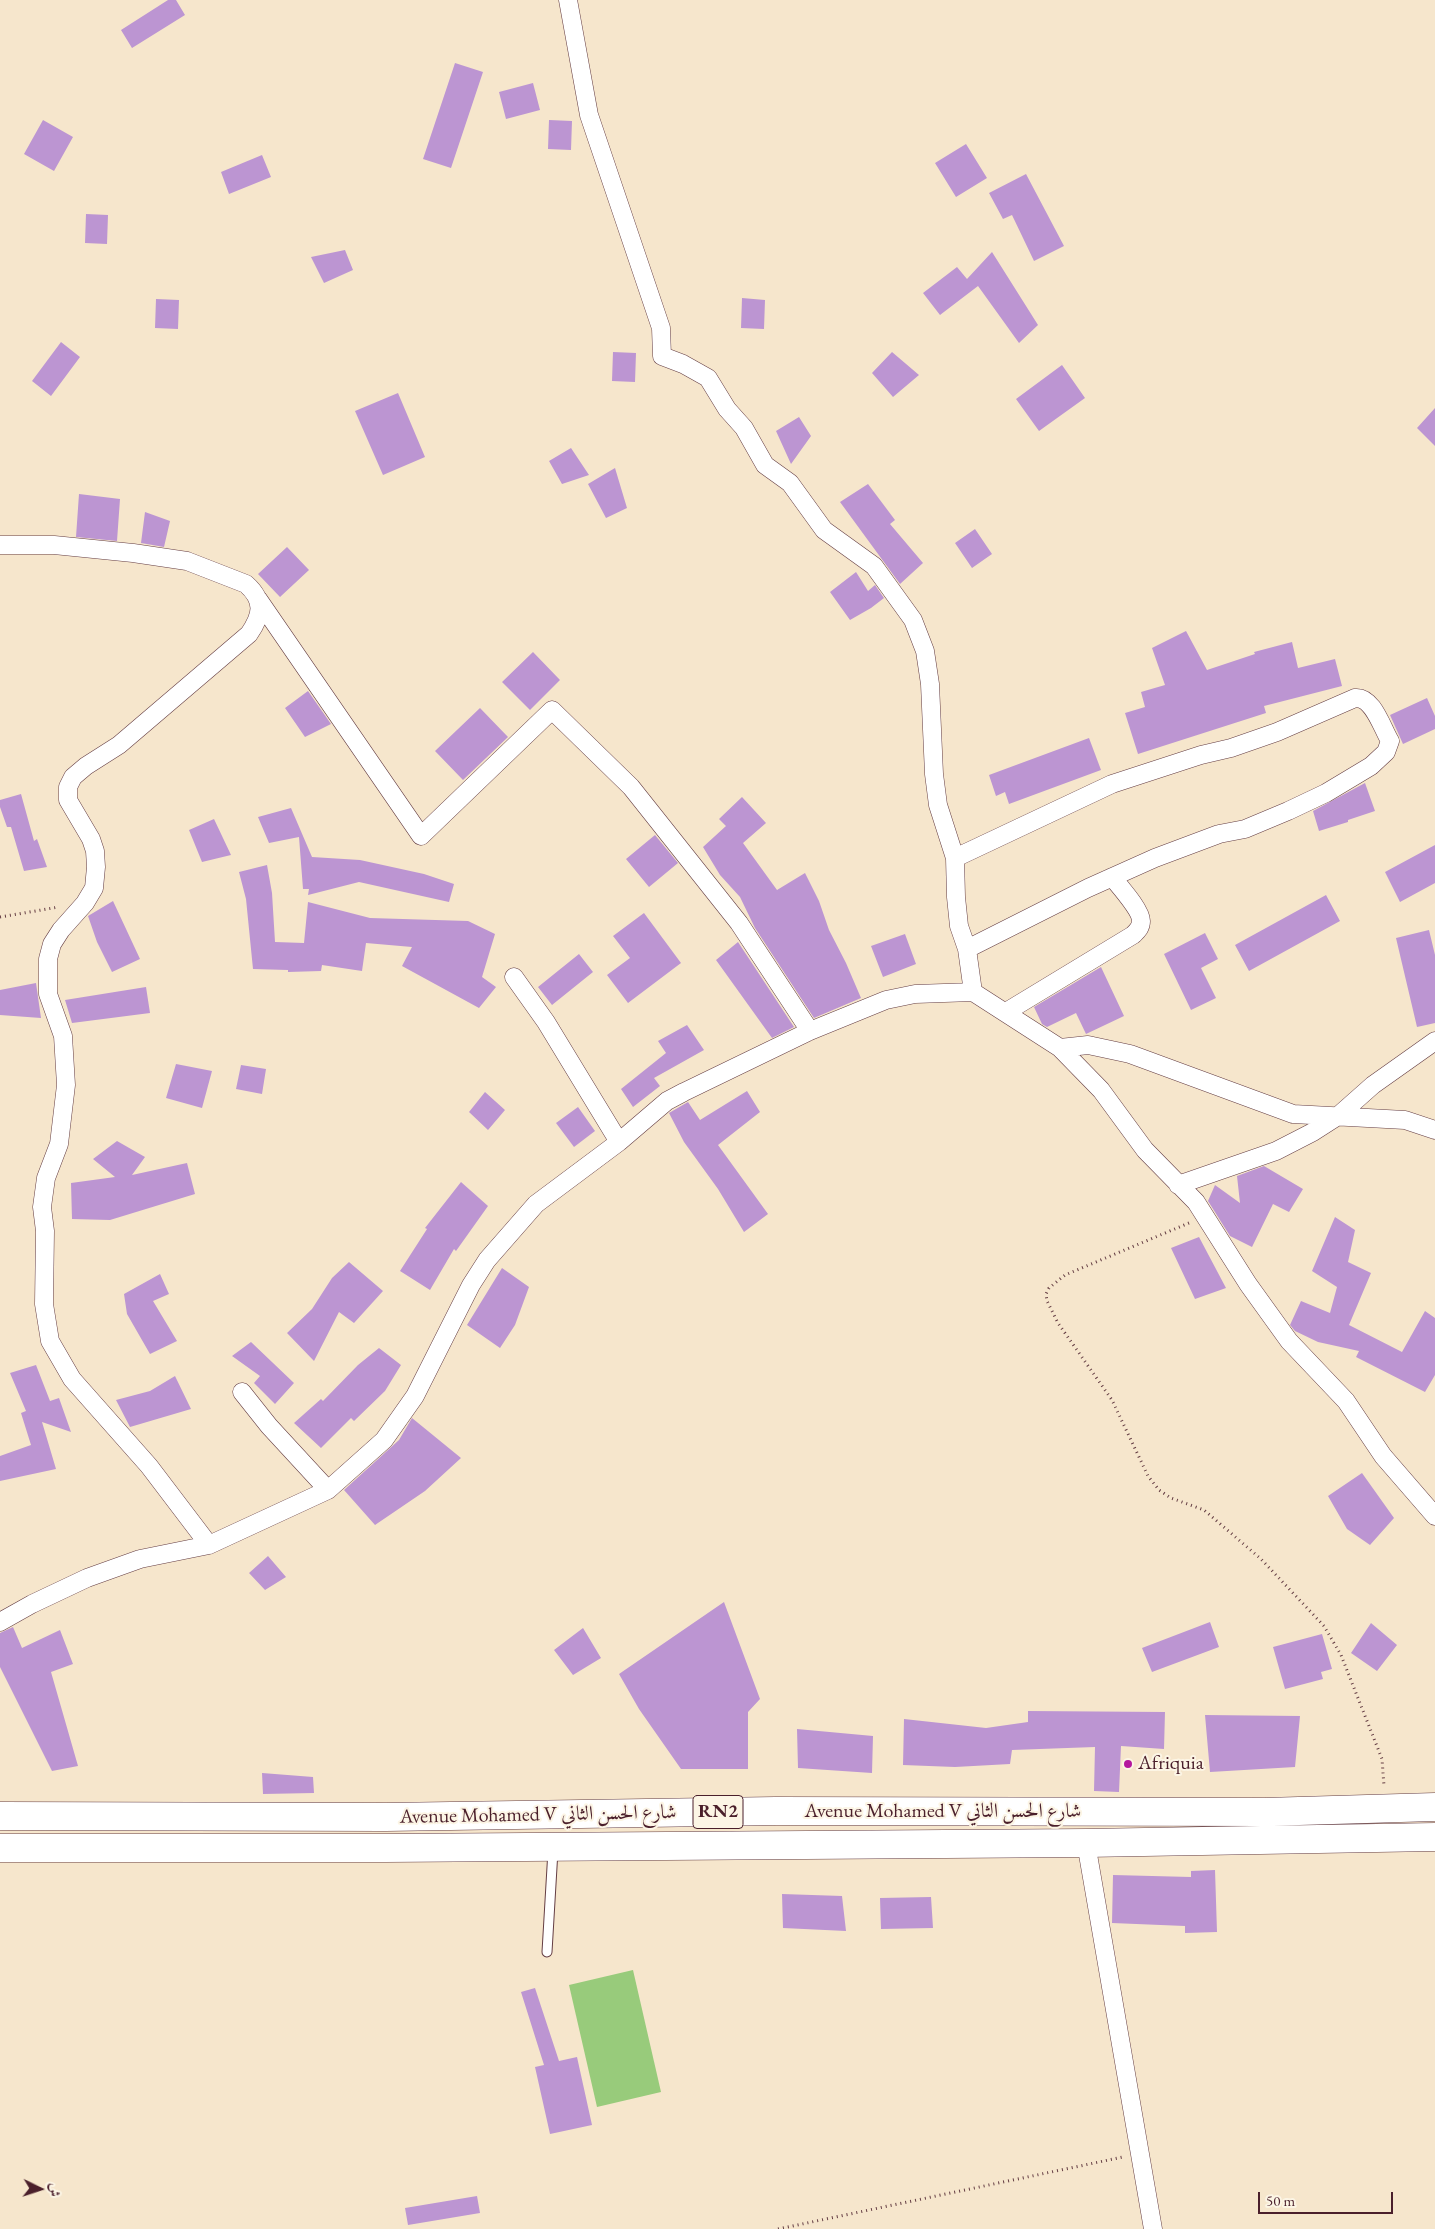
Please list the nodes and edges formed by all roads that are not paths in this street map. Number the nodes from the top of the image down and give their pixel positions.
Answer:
1 (568, 0) edge
2 (0, 545) edge
3 (258, 599) junction
4 (955, 858) junction
5 (1112, 877) junction
6 (968, 949) junction
7 (514, 977) dead end
8 (973, 992) junction
9 (1006, 1012) junction
10 (810, 1031) junction
11 (1435, 1041) edge
12 (1060, 1048) junction
13 (1338, 1116) junction
14 (1435, 1130) edge
15 (619, 1142) junction
16 (1178, 1185) junction
17 (242, 1392) dead end
18 (328, 1490) junction
19 (1435, 1516) edge
20 (209, 1545) junction
21 (0, 1622) edge
22 (1435, 1808) edge
23 (0, 1816) edge
24 (1435, 1837) edge
25 (1086, 1843) junction
26 (554, 1847) junction
27 (0, 1848) edge
28 (546, 1952) dead end
29 (1153, 2229) edge

1 - 4 street
2 - 3 street
3 - 10 street
3 - 20 street
4 - 5 street
4 - 6 street
5 - 6 street
5 - 9 street
6 - 8 street
7 - 15 street
8 - 9 street
8 - 10 street
9 - 12 street
10 - 15 street
11 - 13 street
12 - 13 street
12 - 16 street
13 - 14 street
13 - 16 street
15 - 18 street
16 - 19 street
17 - 18 street
18 - 20 street
20 - 21 street
22 - 23 highway, Avenue Mohamed V شارع الحسن الثاني / RN2
24 - 25 highway, Avenue Mohamed V شارع الحسن الثاني / RN2
25 - 26 highway, Avenue Mohamed V شارع الحسن الثاني / RN2
25 - 29 street
26 - 27 highway, Avenue Mohamed V شارع الحسن الثاني / RN2
26 - 28 lane

